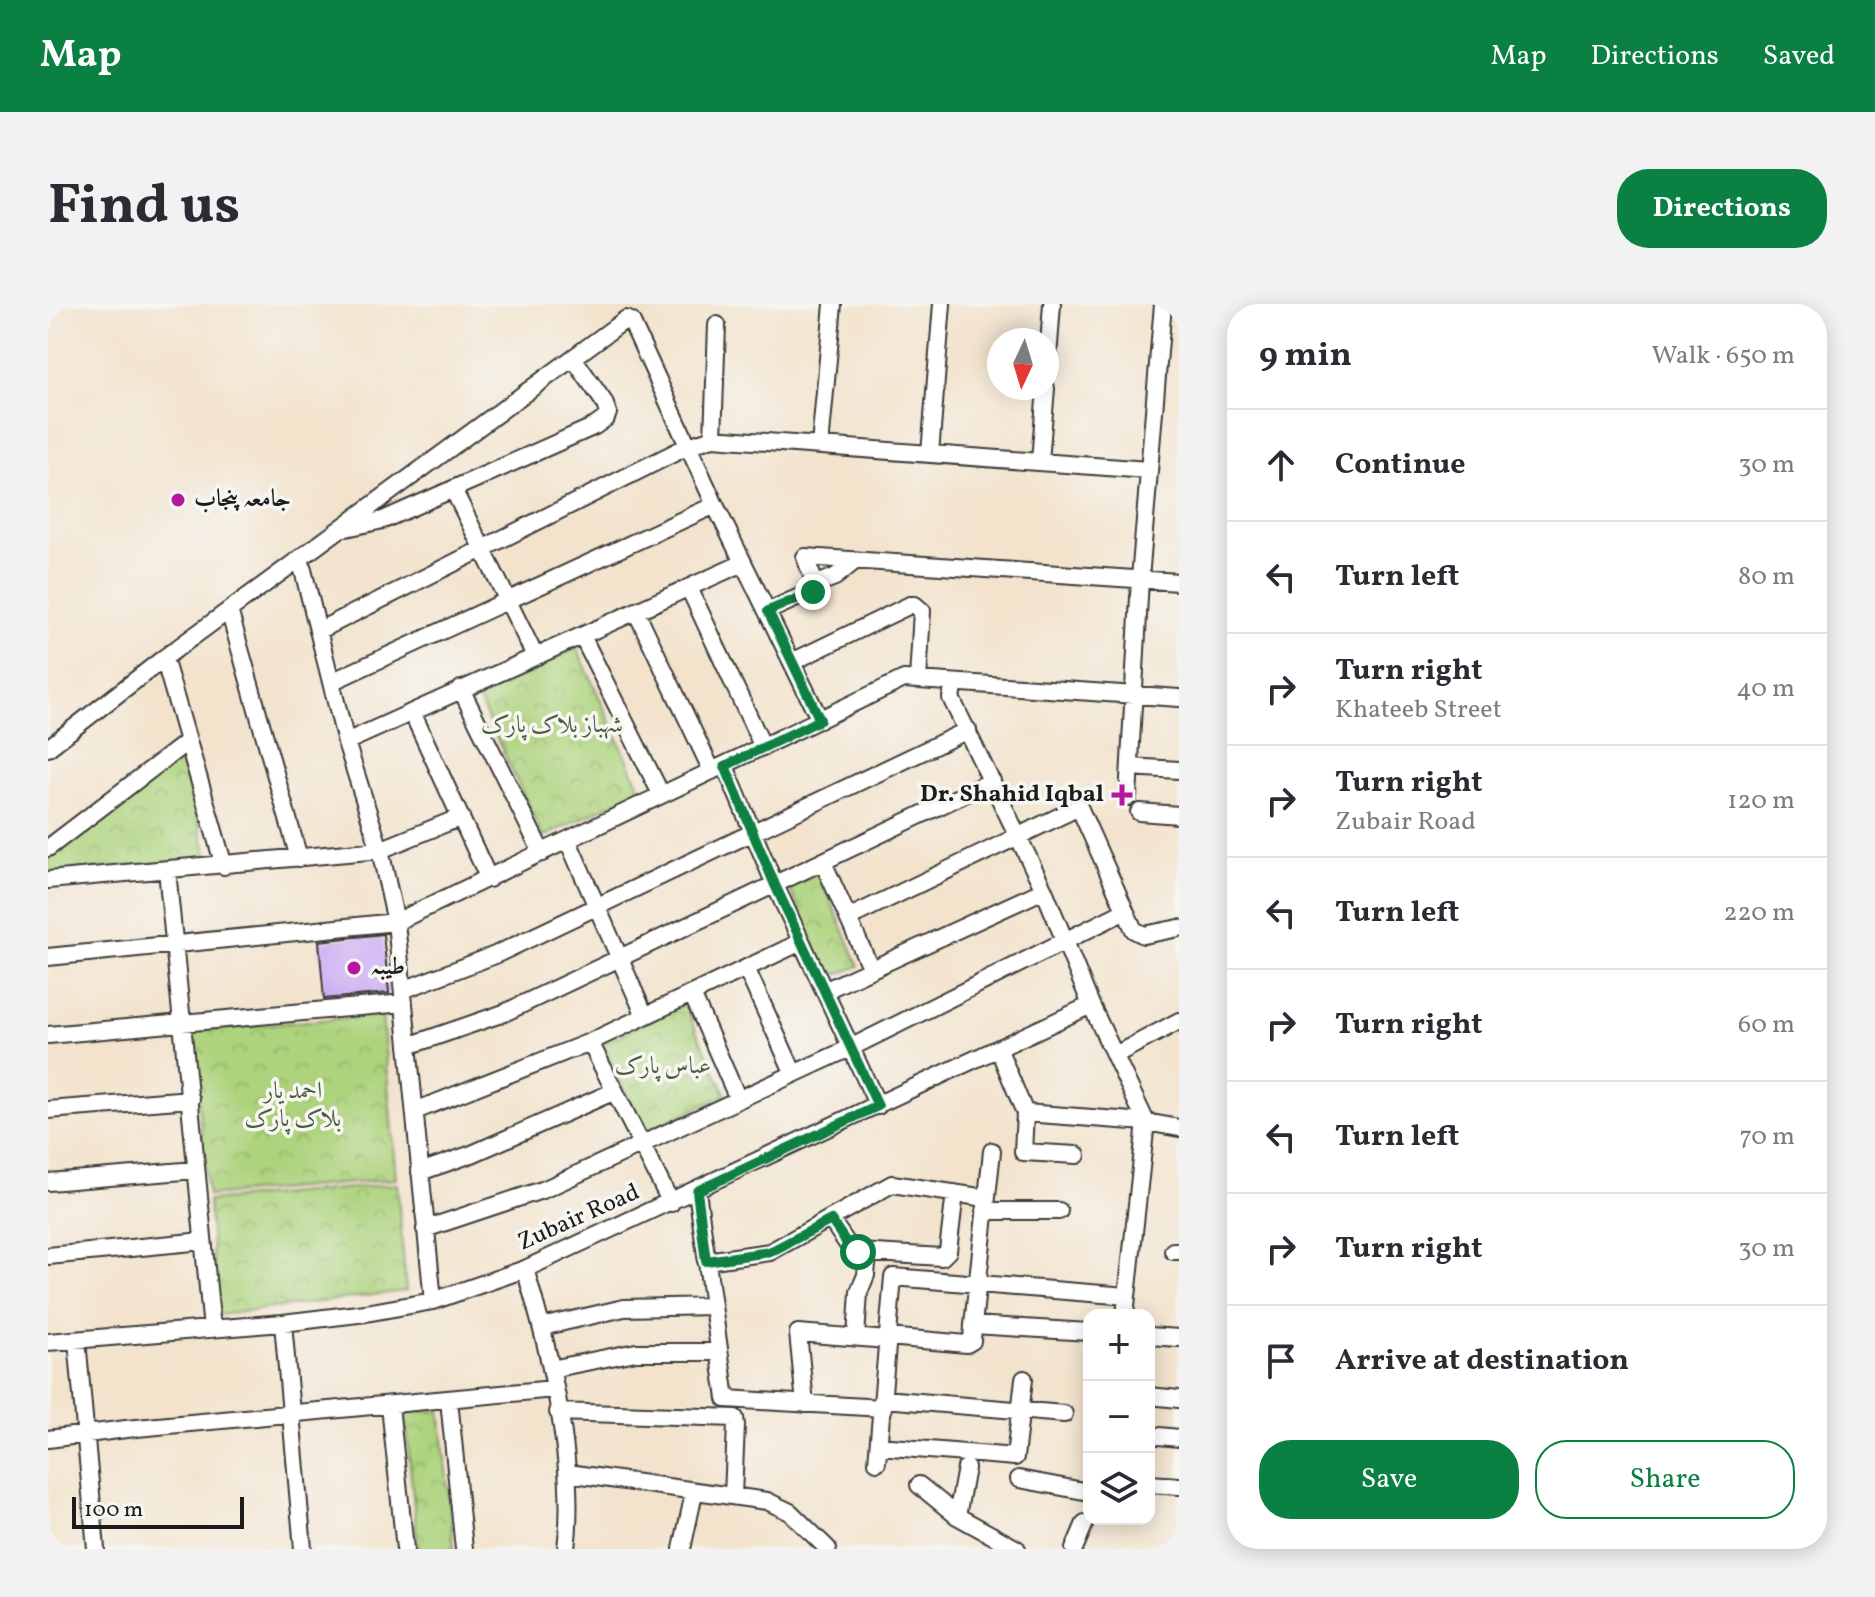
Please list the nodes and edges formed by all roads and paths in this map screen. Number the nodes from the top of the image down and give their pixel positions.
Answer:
1 (833, 304) edge
2 (942, 304) edge
3 (1052, 304) edge
4 (1163, 304) edge
5 (717, 325) dead end
6 (1050, 328) edge
7 (574, 359) junction
8 (1045, 400) edge
9 (713, 438) junction
10 (688, 446) junction
11 (820, 446) junction
12 (930, 454) junction
13 (1040, 461) junction
14 (1148, 470) junction
15 (453, 489) junction
16 (715, 505) junction
17 (338, 530) junction
18 (483, 548) junction
19 (300, 558) junction
20 (855, 561) junction
21 (743, 563) junction
22 (1140, 579) junction
23 (1179, 582) edge
24 (817, 584) junction
25 (689, 588) junction
26 (508, 600) junction
27 (229, 610) junction
28 (636, 611) junction
29 (768, 611) junction
30 (318, 631) junction
31 (582, 636) junction
32 (535, 656) junction
33 (164, 658) junction
34 (792, 662) junction
35 (918, 680) junction
36 (331, 682) junction
37 (954, 683) junction
38 (461, 689) junction
39 (1134, 695) junction
40 (1179, 698) edge
41 (412, 712) junction
42 (820, 720) junction
43 (968, 730) junction
44 (188, 741) junction
45 (346, 742) junction
46 (763, 747) junction
47 (48, 748) edge
48 (1130, 767) junction
49 (718, 768) junction
50 (1179, 770) edge
51 (992, 781) junction
52 (661, 794) junction
53 (1128, 797) dead end
54 (1139, 812) dead end
55 (1179, 815) edge
56 (461, 817) junction
57 (752, 831) junction
58 (1018, 835) junction
59 (568, 841) junction
60 (48, 848) edge
61 (380, 850) junction
62 (542, 853) junction
63 (299, 858) junction
64 (823, 862) junction
65 (224, 866) junction
66 (167, 870) junction
67 (489, 879) junction
68 (48, 880) edge
69 (775, 885) junction
70 (1044, 890) junction
71 (596, 908) junction
72 (1125, 911) junction
73 (848, 918) junction
74 (396, 922) junction
75 (1179, 928) edge
76 (801, 942) junction
77 (1066, 943) junction
78 (174, 945) junction
79 (48, 957) edge
80 (619, 958) junction
81 (746, 968) junction
82 (871, 969) junction
83 (824, 991) junction
84 (692, 994) junction
85 (404, 996) junction
86 (1091, 1005) junction
87 (645, 1016) junction
88 (1179, 1021) edge
89 (182, 1022) junction
90 (48, 1035) edge
91 (590, 1042) junction
92 (408, 1046) junction
93 (850, 1048) junction
94 (999, 1050) junction
95 (1115, 1055) junction
96 (794, 1074) junction
97 (615, 1091) junction
98 (191, 1099) junction
99 (738, 1099) junction
100 (878, 1106) junction
101 (48, 1110) edge
102 (415, 1111) junction
103 (1025, 1113) junction
104 (1146, 1122) junction
105 (1179, 1128) edge
106 (641, 1144) junction
107 (992, 1151) dead end
108 (1077, 1155) dead end
109 (196, 1170) junction
110 (420, 1172) junction
111 (48, 1182) edge
112 (697, 1191) junction
113 (955, 1193) junction
114 (671, 1203) junction
115 (986, 1205) junction
116 (1059, 1211) dead end
117 (831, 1220) junction
118 (425, 1229) junction
119 (203, 1241) junction
120 (868, 1253) junction
121 (48, 1256) edge
122 (706, 1261) junction
123 (525, 1269) junction
124 (976, 1283) junction
125 (1127, 1296) junction
126 (433, 1301) junction
127 (713, 1306) junction
128 (1126, 1309) edge
129 (283, 1323) junction
130 (973, 1325) junction
131 (542, 1327) junction
132 (212, 1329) junction
133 (1083, 1332) edge
134 (1155, 1336) edge
135 (856, 1337) junction
136 (1179, 1338) edge
137 (888, 1339) junction
138 (77, 1340) junction
139 (48, 1342) edge
140 (719, 1352) junction
141 (551, 1369) junction
142 (1024, 1379) dead end
143 (554, 1389) junction
144 (1155, 1397) edge
145 (1179, 1399) edge
146 (449, 1400) junction
147 (884, 1403) junction
148 (805, 1404) junction
149 (390, 1406) junction
150 (726, 1408) junction
151 (1021, 1410) junction
152 (558, 1412) junction
153 (293, 1414) junction
154 (1064, 1414) dead end
155 (85, 1434) junction
156 (1155, 1436) edge
157 (1179, 1438) edge
158 (48, 1439) edge
159 (966, 1468) dead end
160 (568, 1473) junction
161 (1019, 1479) dead end
162 (1155, 1484) edge
163 (919, 1485) dead end
164 (1179, 1486) edge
165 (1083, 1491) edge
166 (694, 1493) junction
167 (733, 1496) junction
168 (957, 1516) junction
169 (1084, 1525) edge
170 (96, 1549) edge
171 (303, 1549) edge
172 (405, 1549) edge
173 (464, 1549) edge
174 (566, 1549) edge
175 (682, 1549) edge
176 (828, 1549) edge
177 (1017, 1549) edge
178 (1074, 1549) edge

1 - 11 street
2 - 12 street
3 - 6 street
4 - 14 street
5 - 9 street
7 - 10 street
7 - 15 street
7 - 17 street
8 - 13 street
9 - 10 street
9 - 11 street
10 - 16 street
10 - 18 street
11 - 12 street
12 - 13 street
13 - 14 street
14 - 22 street
15 - 17 street
15 - 18 street
16 - 21 street
16 - 26 street
17 - 19 street
18 - 26 street
18 - 30 street
19 - 27 street
19 - 30 street
20 - 22 street
20 - 24 street
20 - 24 street
21 - 25 street
21 - 29 street
22 - 23 street
22 - 39 street
24 - 29 street
25 - 28 street
25 - 46 street
26 - 32 street
26 - 36 street
27 - 33 street
27 - 63 street
28 - 31 street
28 - 49 street
29 - 34 street
30 - 36 street
31 - 32 street
31 - 52 street
32 - 38 street
33 - 44 street
33 - 47 street
34 - 35 street
34 - 42 street
35 - 37 street
35 - 42 street
36 - 45 street
37 - 39 street
37 - 43 street
38 - 41 street
38 - 62 street
39 - 40 street
39 - 48 street
41 - 45 street
41 - 56 street
42 - 46 street
43 - 51 street
43 - 57 street
44 - 60 street
44 - 65 street
45 - 61 street
46 - 49 street
48 - 50 street
48 - 53 street
49 - 52 street
49 - 57 street
51 - 58 street
51 - 64 street
52 - 59 street
54 - 55 street
56 - 61 street
56 - 67 street
57 - 69 street
57 - 71 street
58 - 70 street
58 - 72 street
58 - 73 street
59 - 62 street
59 - 71 street
61 - 63 street
61 - 74 street
62 - 67 street
63 - 65 street
64 - 69 street
64 - 73 street
65 - 66 street
66 - 68 street
66 - 78 street
67 - 74 street
69 - 76 street
69 - 80 street
70 - 77 street
70 - 82 street
71 - 80 street
71 - 85 street
72 - 75 street
72 - 77 street
73 - 82 street
74 - 78 street
74 - 85 street
76 - 81 street
76 - 83 street
77 - 86 street
77 - 93 street
78 - 79 street
78 - 89 street
80 - 87 street
80 - 92 street
81 - 84 street
81 - 96 street
82 - 83 street
83 - 93 street
84 - 87 street
84 - 99 street
85 - 89 street
85 - 92 street
86 - 94 street, Zubair Road
86 - 95 street
87 - 91 street
88 - 95 street
89 - 90 street
89 - 98 street
91 - 97 street
91 - 102 street
92 - 102 street
93 - 96 street
93 - 100 street
94 - 100 street, Zubair Road
94 - 103 street
95 - 104 street
96 - 99 street
97 - 106 street
97 - 110 street
98 - 101 street
98 - 109 street
99 - 106 street
100 - 112 street, Zubair Road
102 - 110 street
103 - 104 street
103 - 108 street
104 - 105 street
104 - 125 street
106 - 114 street
106 - 118 street
107 - 115 street
109 - 111 street
109 - 119 street
110 - 118 street
112 - 114 street, Zubair Road
112 - 122 street
113 - 115 street
113 - 117 street
113 - 120 street
114 - 123 street, Zubair Road
115 - 116 street
115 - 124 street
117 - 120 street
117 - 122 street
118 - 126 street
119 - 121 street
119 - 132 street
120 - 135 street
122 - 127 street
123 - 126 street, Zubair Road
123 - 131 street
124 - 125 street
124 - 130 street
124 - 137 street
125 - 128 street
126 - 129 street, Zubair Road
127 - 131 street
127 - 140 street
129 - 132 street, Zubair Road
129 - 153 street
130 - 133 street
130 - 137 street
131 - 141 street
132 - 138 street, Zubair Road
134 - 136 street
135 - 137 street
135 - 148 street
137 - 147 street
138 - 139 street, Zubair Road
138 - 155 street
140 - 141 street
140 - 150 street
141 - 143 street
142 - 151 street
143 - 146 street
143 - 152 street
144 - 145 street
146 - 149 street
146 - 173 street
147 - 148 street
147 - 151 street
147 - 151 street
148 - 150 street
149 - 153 street
149 - 172 street
150 - 152 street
150 - 167 street
151 - 154 street
152 - 160 street
153 - 155 street
153 - 171 street
155 - 158 street
155 - 170 street
156 - 157 street
159 - 168 street
160 - 166 street
160 - 174 street
161 - 165 street
162 - 164 street
163 - 168 street
166 - 167 street
166 - 175 street
167 - 176 street
168 - 177 street
169 - 178 street

